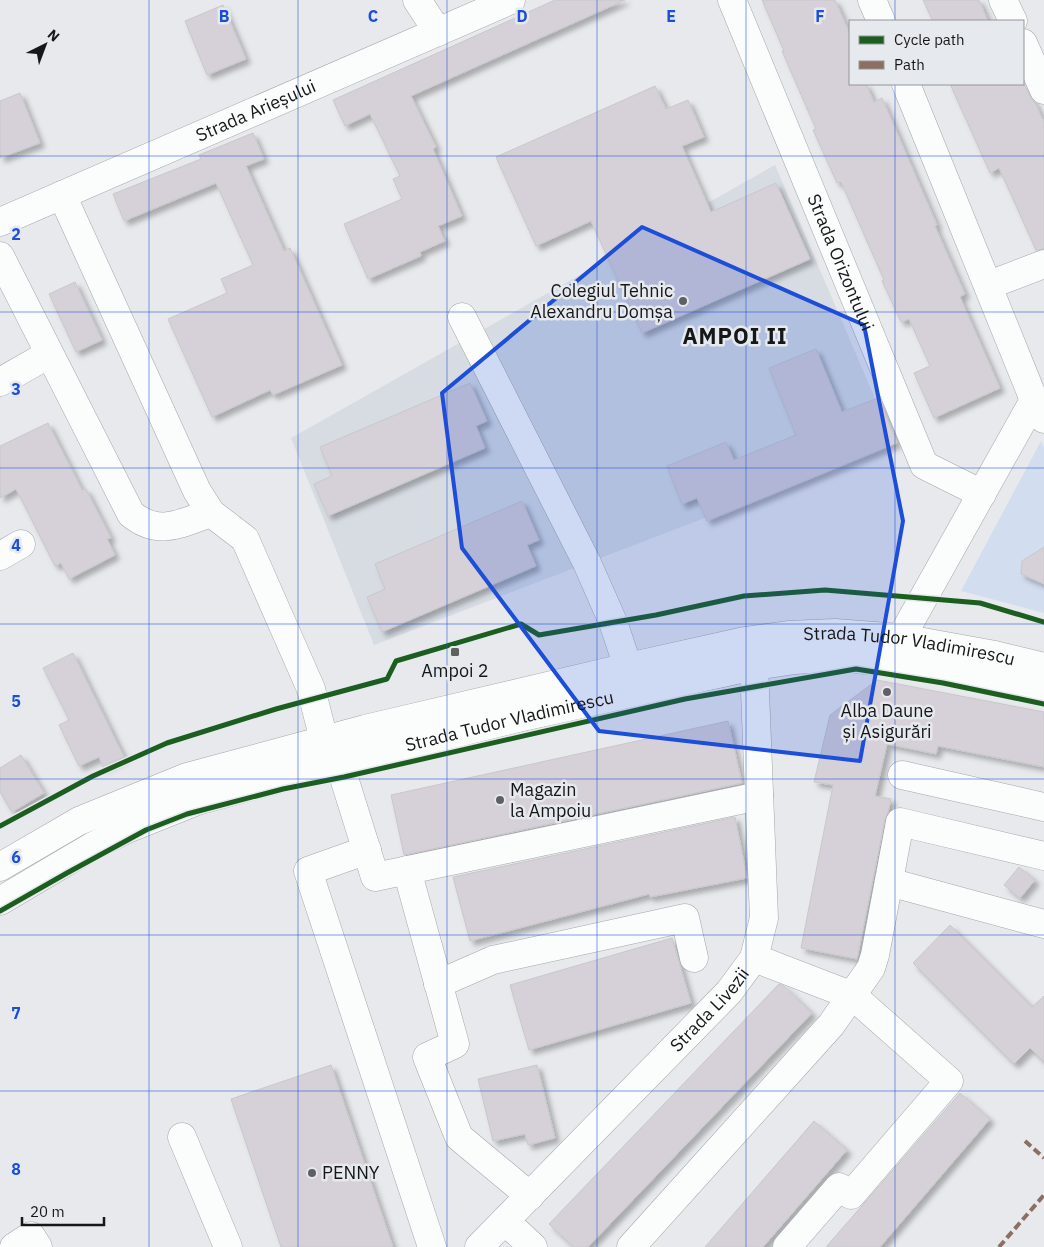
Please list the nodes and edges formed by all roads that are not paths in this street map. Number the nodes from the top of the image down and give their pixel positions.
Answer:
1 (417, 0) edge
2 (510, 0) edge
3 (732, 0) edge
4 (872, 0) edge
5 (1003, 0) edge
6 (881, 20) edge
7 (1013, 20) edge
8 (438, 32) junction
9 (1024, 45) edge
10 (906, 85) edge
11 (1044, 90) edge
12 (62, 196) junction
13 (0, 222) edge
14 (0, 256) edge
15 (1044, 264) edge
16 (989, 285) junction
17 (462, 317) dead end
18 (49, 354) junction
19 (0, 382) edge
20 (1039, 409) edge
21 (982, 494) junction
22 (211, 513) junction
23 (901, 638) junction
24 (754, 666) junction
25 (628, 667) junction
26 (1044, 667) edge
27 (1044, 691) edge
28 (324, 740) junction
29 (339, 762) junction
30 (902, 775) dead end
31 (759, 796) junction
32 (1044, 807) edge
33 (367, 850) junction
34 (1044, 856) edge
35 (0, 867) edge
36 (407, 870) junction
37 (889, 882) junction
38 (0, 901) edge
39 (1044, 924) edge
40 (694, 958) dead end
41 (754, 958) junction
42 (438, 984) junction
43 (853, 996) junction
44 (182, 1137) dead end
45 (530, 1196) junction
46 (505, 1221) junction
47 (14, 1247) edge
48 (38, 1247) edge
49 (228, 1247) edge
50 (432, 1247) edge
51 (479, 1247) edge
52 (532, 1247) edge
53 (631, 1247) edge
54 (787, 1247) edge

1 - 8 main road
2 - 8 main road, Strada Arieșului
3 - 21 main road, Strada Orizontului
4 - 6 main road
5 - 7 main road
8 - 12 main road, Strada Arieșului
9 - 11 main road
10 - 16 main road
12 - 13 main road, Strada Arieșului
12 - 22 main road
14 - 18 main road
15 - 16 main road
16 - 20 main road
17 - 25 main road
18 - 19 main road
18 - 22 main road
20 - 21 main road
21 - 23 main road
22 - 28 main road
23 - 25 main road, Strada Tudor Vladimirescu
23 - 26 main road, Strada Tudor Vladimirescu
24 - 27 main road, Strada Tudor Vladimirescu
24 - 29 main road, Strada Tudor Vladimirescu
24 - 31 main road, Strada Livezii
25 - 28 main road, Strada Tudor Vladimirescu
28 - 35 main road, Strada Tudor Vladimirescu
29 - 33 main road
29 - 38 main road, Strada Tudor Vladimirescu
30 - 32 main road
31 - 36 main road
31 - 41 main road, Strada Livezii
33 - 36 main road
33 - 50 main road
34 - 37 main road
36 - 42 main road
37 - 39 main road
37 - 43 main road
40 - 42 main road
41 - 43 main road
41 - 45 main road, Strada Livezii
42 - 45 main road
43 - 53 main road
43 - 54 main road
44 - 49 main road
45 - 46 main road, Strada Livezii
46 - 51 main road, Strada Livezii
46 - 52 main road
47 - 48 main road

